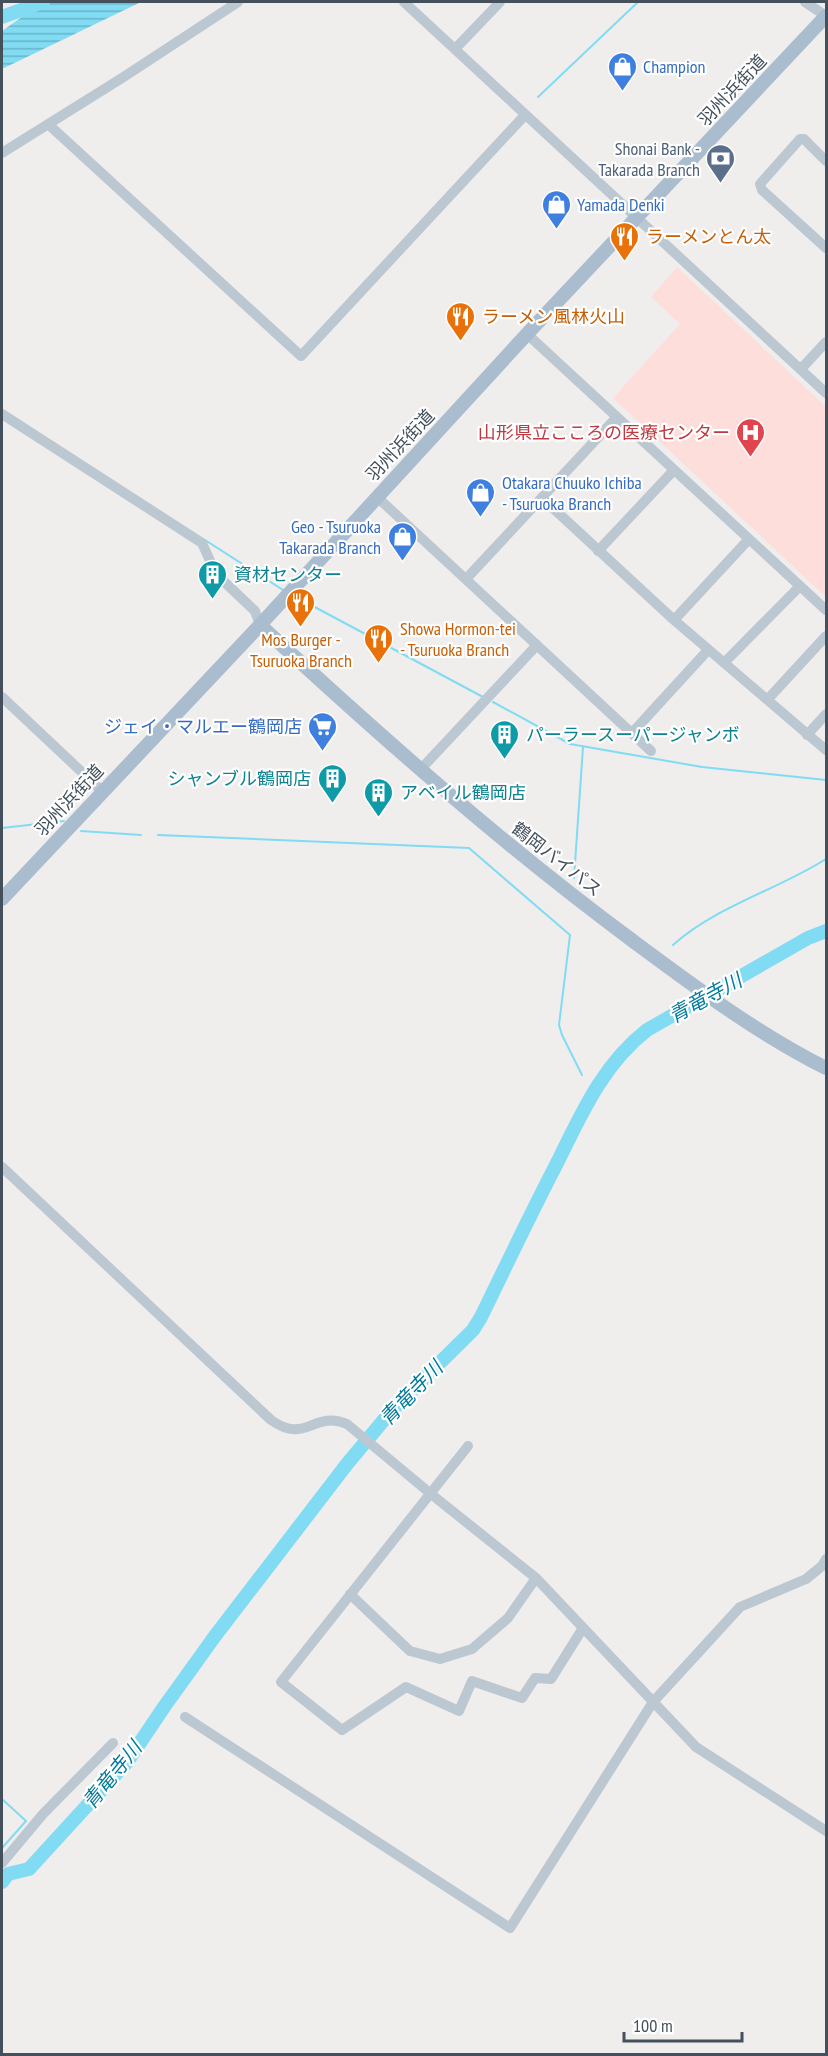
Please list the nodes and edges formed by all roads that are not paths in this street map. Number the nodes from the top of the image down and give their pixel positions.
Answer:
1 (238, 2) edge
2 (404, 2) edge
3 (500, 2) edge
4 (805, 2) edge
5 (826, 16) edge
6 (455, 49) junction
7 (525, 115) junction
8 (48, 124) junction
9 (2, 153) edge
10 (824, 153) edge
11 (636, 218) junction
12 (826, 248) edge
13 (527, 334) junction
14 (826, 342) edge
15 (801, 369) junction
16 (826, 393) edge
17 (2, 414) edge
18 (617, 417) junction
19 (674, 470) junction
20 (377, 497) junction
21 (542, 498) junction
22 (749, 539) junction
23 (598, 550) junction
24 (466, 579) junction
25 (800, 586) junction
26 (826, 610) edge
27 (674, 621) junction
28 (260, 625) junction
29 (826, 636) edge
30 (537, 645) junction
31 (708, 650) junction
32 (724, 663) junction
33 (2, 697) edge
34 (768, 699) junction
35 (826, 714) edge
36 (632, 733) junction
37 (807, 735) junction
38 (651, 750) dead end
39 (826, 750) edge
40 (420, 770) junction
41 (102, 791) junction
42 (2, 899) edge
43 (826, 1068) edge
44 (2, 1167) edge
45 (468, 1446) dead end
46 (431, 1494) junction
47 (825, 1565) edge
48 (536, 1578) junction
49 (350, 1594) junction
50 (583, 1628) junction
51 (653, 1702) junction
52 (185, 1717) dead end
53 (113, 1743) dead end
54 (826, 1831) edge
55 (2, 1863) edge

1 - 8 street
2 - 6 street
3 - 6 street
4 - 5 street
5 - 11 main road, 羽州浜街道
6 - 7 street
7 - 8 street
7 - 11 street
8 - 9 street
10 - 12 street
11 - 13 main road, 羽州浜街道
11 - 15 street
13 - 18 street
13 - 20 main road, 羽州浜街道
14 - 15 street
15 - 16 street
17 - 28 street
18 - 19 street
18 - 21 street
19 - 22 street
19 - 23 street
20 - 24 street
20 - 28 main road, 羽州浜街道
21 - 23 street
21 - 24 street
22 - 25 street
22 - 27 street
23 - 27 street
24 - 30 street
25 - 26 street
25 - 32 street
27 - 31 street
28 - 40 main road, 鶴岡バイパス
28 - 41 main road, 羽州浜街道
29 - 34 street
30 - 36 street
30 - 40 street
31 - 32 street
31 - 36 street
32 - 34 street
33 - 41 street
34 - 37 street
35 - 37 street
36 - 38 street
37 - 39 street
40 - 43 main road, 鶴岡バイパス
41 - 42 main road, 羽州浜街道
44 - 46 street
45 - 46 street
46 - 48 street
46 - 49 street
47 - 51 street
48 - 49 street
48 - 50 street
49 - 50 street
50 - 51 street
51 - 52 street
51 - 54 street
53 - 55 street

